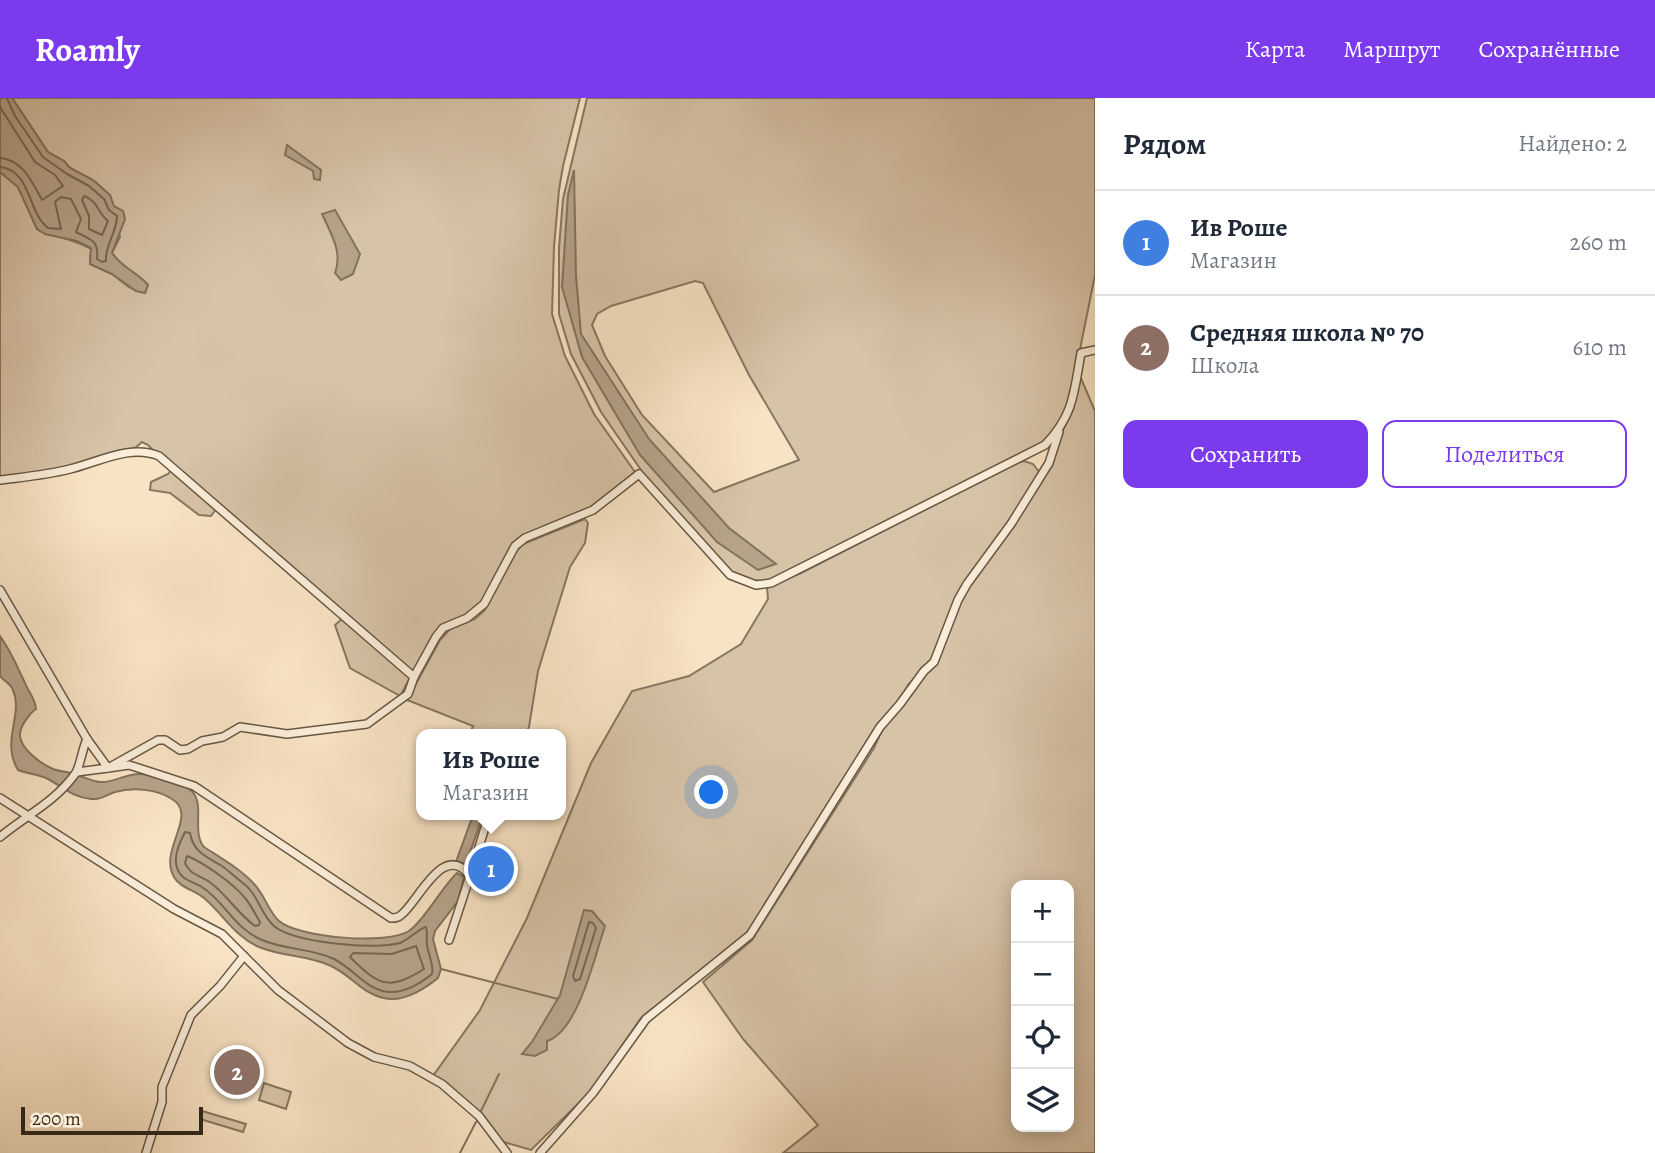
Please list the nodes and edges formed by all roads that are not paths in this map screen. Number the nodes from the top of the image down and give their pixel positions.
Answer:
1 (1095, 349) edge
2 (1059, 431) junction
3 (0, 480) edge
4 (0, 590) edge
5 (414, 677) junction
6 (87, 739) junction
7 (108, 768) junction
8 (77, 772) junction
9 (0, 798) edge
10 (31, 816) junction
11 (487, 820) edge
12 (0, 837) edge
13 (470, 876) junction
14 (449, 940) dead end
15 (244, 956) junction
16 (146, 1153) edge
17 (506, 1153) edge
18 (540, 1153) edge

1 - 2 street
2 - 5 street
2 - 18 street
3 - 5 street
4 - 6 street
5 - 7 street
6 - 7 street
6 - 8 street
7 - 8 street
7 - 13 street
8 - 10 street
9 - 10 street
10 - 12 street
10 - 15 street
11 - 13 street
13 - 14 street
15 - 16 street
15 - 17 street

